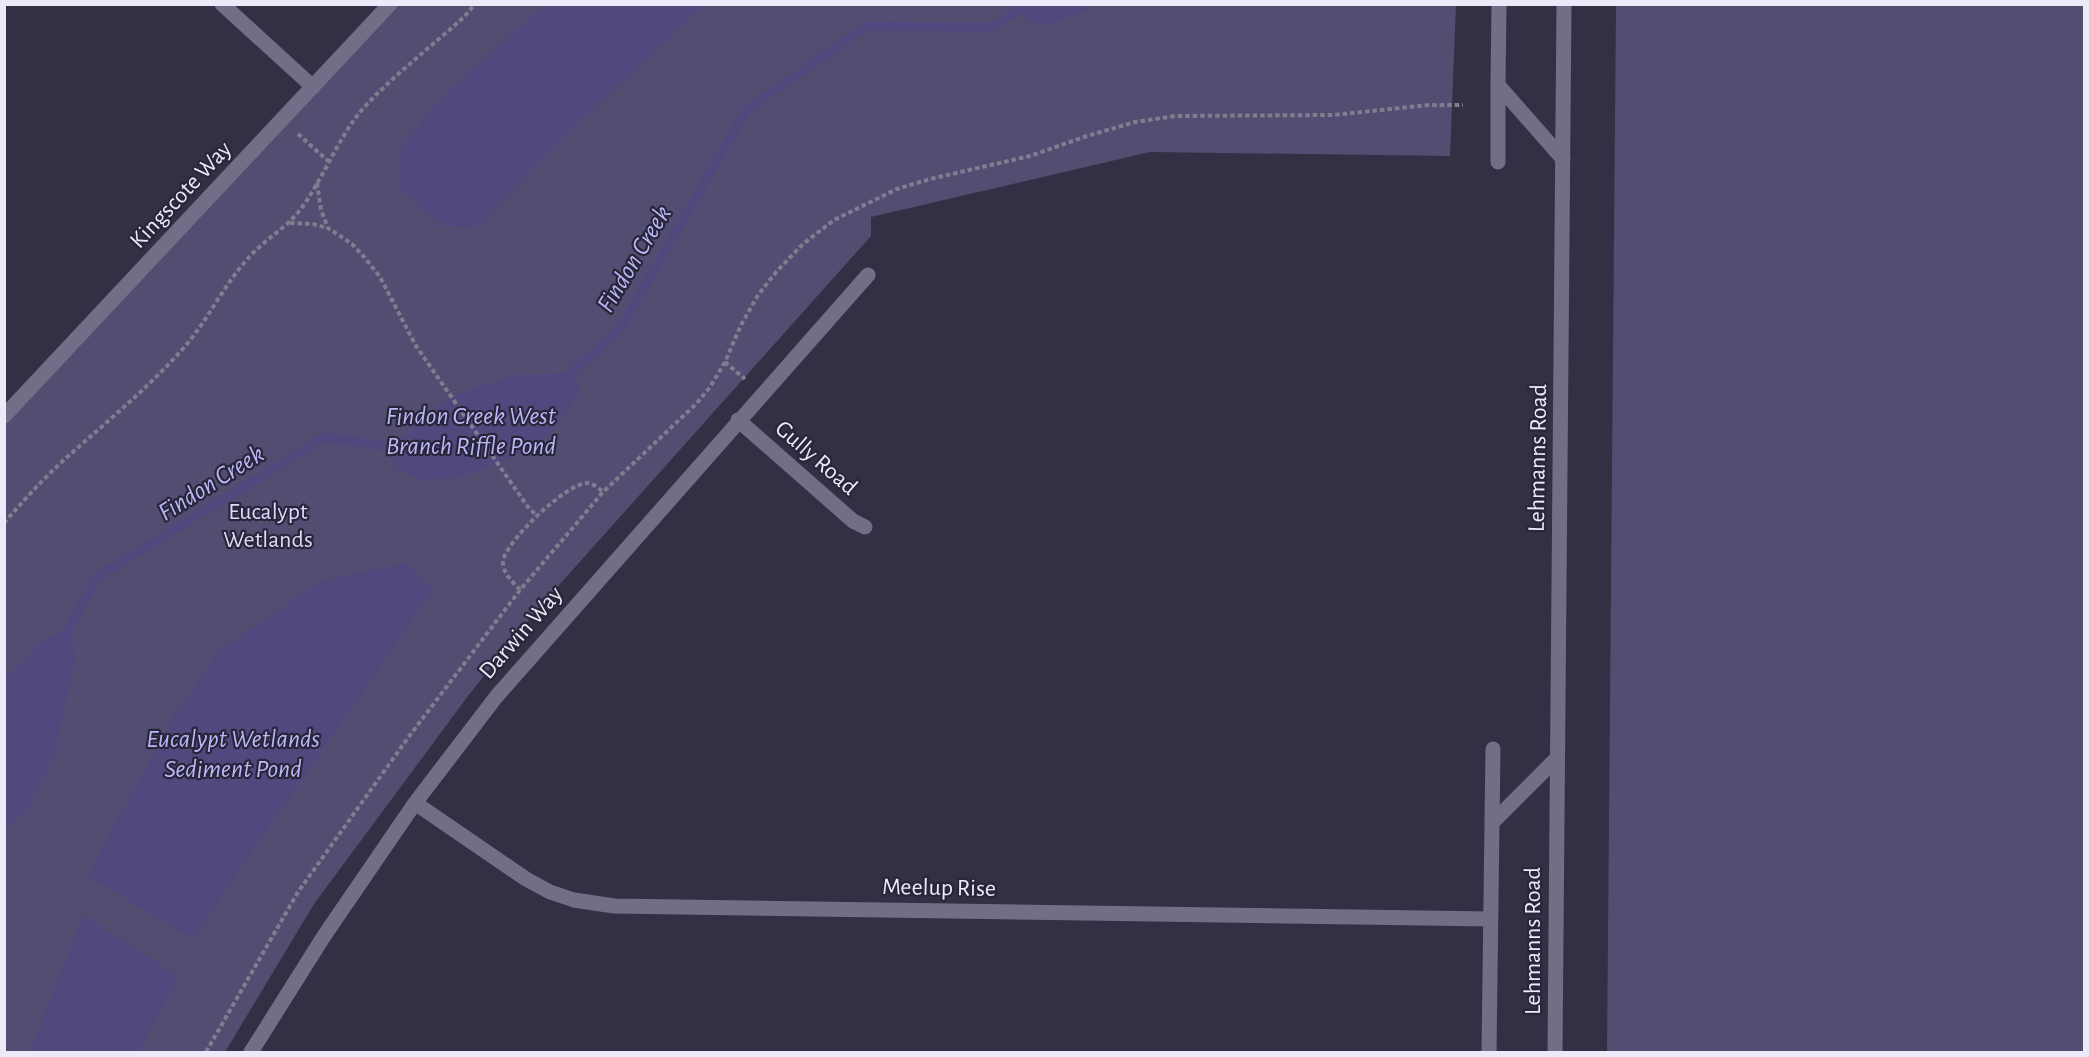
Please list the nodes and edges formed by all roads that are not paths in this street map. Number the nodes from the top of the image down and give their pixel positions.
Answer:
1 (222, 4) edge
2 (390, 4) edge
3 (1499, 4) edge
4 (1564, 4) edge
5 (1498, 85) junction
6 (314, 87) junction
7 (1563, 159) junction
8 (1498, 162) dead end
9 (868, 274) dead end
10 (4, 416) edge
11 (738, 420) junction
12 (865, 527) dead end
13 (1493, 750) dead end
14 (1557, 758) junction
15 (415, 803) junction
16 (1492, 823) junction
17 (1491, 919) junction
18 (250, 1053) edge
19 (1489, 1053) edge
20 (1555, 1053) edge

1 - 6 street
2 - 6 street, Kingscote Way
3 - 5 street
4 - 7 street, Lehmanns Road
5 - 7 street
5 - 8 street
6 - 10 street, Kingscote Way
7 - 14 street, Lehmanns Road
9 - 11 street, Darwin Way
11 - 12 street, Gully Road
11 - 15 street, Darwin Way
13 - 16 street, Lehmanns Road
14 - 16 street
14 - 20 street, Lehmanns Road
15 - 17 street, Meelup Rise
15 - 18 street, Darwin Way
16 - 17 street, Lehmanns Road
17 - 19 street, Lehmanns Road

